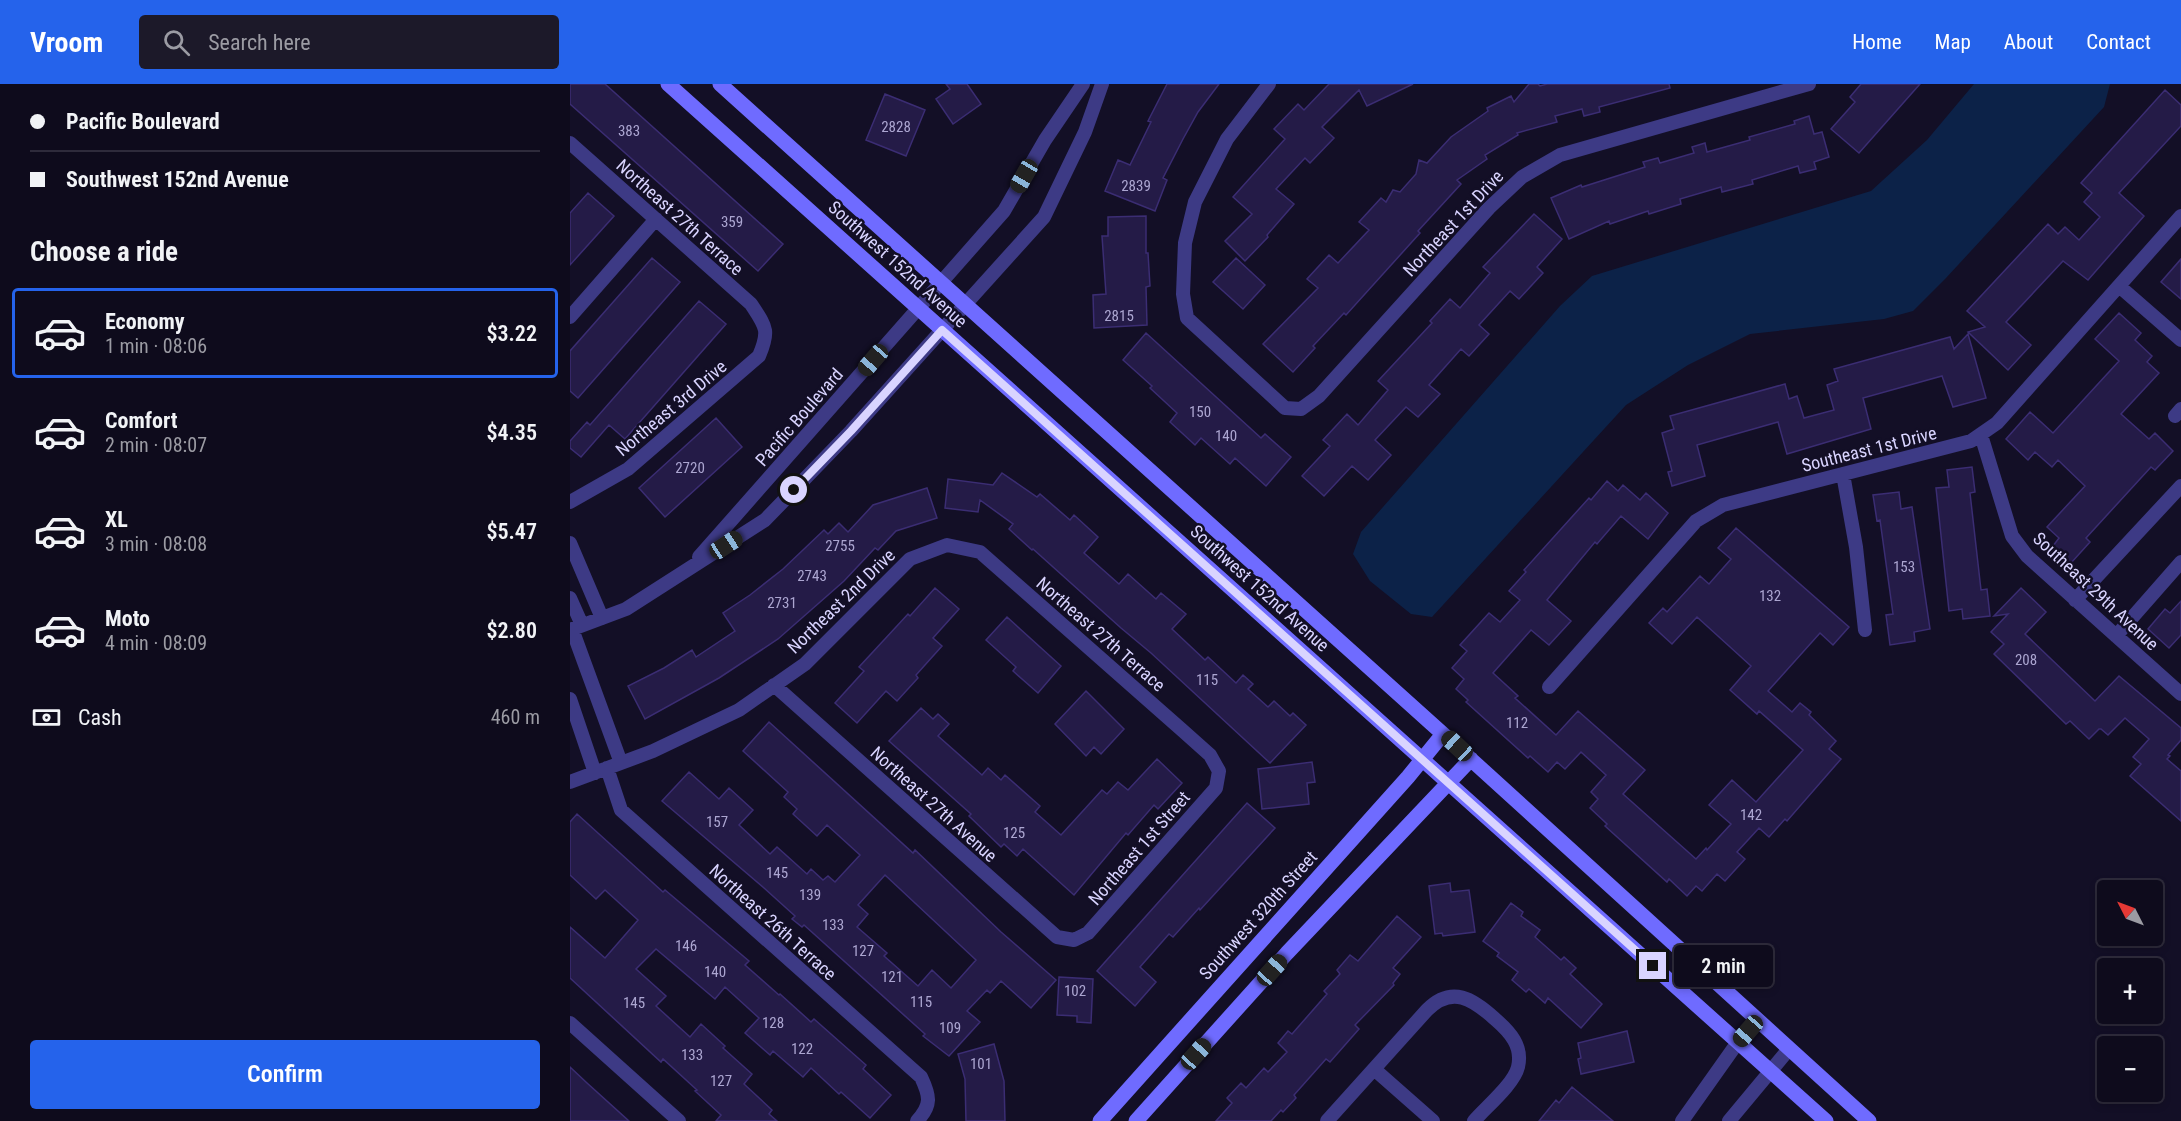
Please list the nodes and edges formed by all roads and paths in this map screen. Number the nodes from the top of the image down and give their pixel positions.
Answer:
1 (668, 84) edge
2 (720, 84) edge
3 (1083, 84) edge
4 (1102, 84) edge
5 (1269, 84) edge
6 (1809, 84) edge
7 (570, 143) edge
8 (2181, 216) edge
9 (656, 219) junction
10 (942, 283) junction
11 (2119, 286) junction
12 (965, 304) junction
13 (918, 308) junction
14 (570, 317) edge
15 (762, 320) joint
16 (942, 330) junction
17 (2181, 340) edge
18 (1981, 435) junction
19 (1844, 474) junction
20 (2181, 486) edge
21 (570, 502) edge
22 (570, 543) edge
23 (947, 545) joint
24 (2181, 562) edge
25 (688, 569) junction
26 (570, 598) edge
27 (2075, 600) junction
28 (602, 618) junction
29 (575, 628) edge
30 (1865, 630) dead end
31 (2116, 636) junction
32 (774, 686) junction
33 (1549, 687) dead end
34 (2181, 694) edge
35 (570, 699) edge
36 (1443, 734) junction
37 (1471, 759) junction
38 (1422, 760) junction
39 (621, 763) junction
40 (601, 770) junction
41 (1219, 771) joint
42 (570, 782) edge
43 (1449, 783) junction
44 (1074, 940) joint
45 (1758, 1020) junction
46 (570, 1023) edge
47 (1738, 1042) junction
48 (1789, 1049) junction
49 (1374, 1069) junction
50 (1770, 1070) junction
51 (679, 1121) edge
52 (917, 1121) edge
53 (1100, 1121) edge
54 (1136, 1121) edge
55 (1327, 1121) edge
56 (1433, 1121) edge
57 (1474, 1121) edge
58 (1682, 1121) edge
59 (1729, 1121) edge
60 (1826, 1121) edge
61 (1869, 1121) edge

1 - 13 street, Southwest 152nd Avenue
2 - 10 street, Southwest 152nd Avenue
3 - 10 street, Pacific Boulevard
4 - 12 street, Pacific Boulevard
5 - 6 street, Northeast 1st Drive
7 - 9 street, Northeast 27th Terrace
8 - 11 street, Southeast 1st Drive
9 - 14 street
9 - 15 street, Northeast 27th Terrace
10 - 12 street, Southwest 152nd Avenue
10 - 13 street, Pacific Boulevard
11 - 17 street
11 - 18 street, Southeast 1st Drive
12 - 16 street, Pacific Boulevard
12 - 36 street, Southwest 152nd Avenue
13 - 16 street, Southwest 152nd Avenue
13 - 25 street, Pacific Boulevard
15 - 21 street, Northeast 3rd Drive
16 - 25 street, Pacific Boulevard
16 - 38 street, Southwest 152nd Avenue
18 - 19 street, Southeast 1st Drive
18 - 27 street, Southeast 29th Avenue
19 - 30 street
19 - 33 street, Southeast 1st Drive
20 - 27 street
22 - 28 street
23 - 32 street, Northeast 2nd Drive
23 - 41 street, Northeast 27th Terrace
24 - 31 street
25 - 28 street, Pacific Boulevard
26 - 29 street
27 - 31 street, Southeast 29th Avenue
28 - 29 street, Pacific Boulevard
29 - 39 street
31 - 34 street, Southeast 29th Avenue
32 - 39 street, Northeast 2nd Drive
32 - 44 street, Northeast 27th Avenue
35 - 40 street
36 - 37 street, Southwest 152nd Avenue
36 - 38 street, Southwest 320th Street
37 - 43 street
37 - 45 street, Southwest 152nd Avenue
38 - 43 street, Southwest 152nd Avenue
38 - 53 street, Southwest 320th Street
39 - 40 street, Northeast 2nd Drive
40 - 42 street, Northeast 2nd Drive
40 - 52 street, Northeast 26th Terrace
41 - 44 street, Northeast 1st Street
43 - 47 street, Southwest 152nd Avenue
43 - 54 street
45 - 47 street
45 - 48 street, Southwest 152nd Avenue
46 - 51 street
47 - 50 street, Southwest 152nd Avenue
47 - 58 street
48 - 50 street
48 - 61 street, Southwest 152nd Avenue
49 - 55 street
49 - 56 street
49 - 57 street
50 - 59 street
50 - 60 street, Southwest 152nd Avenue

